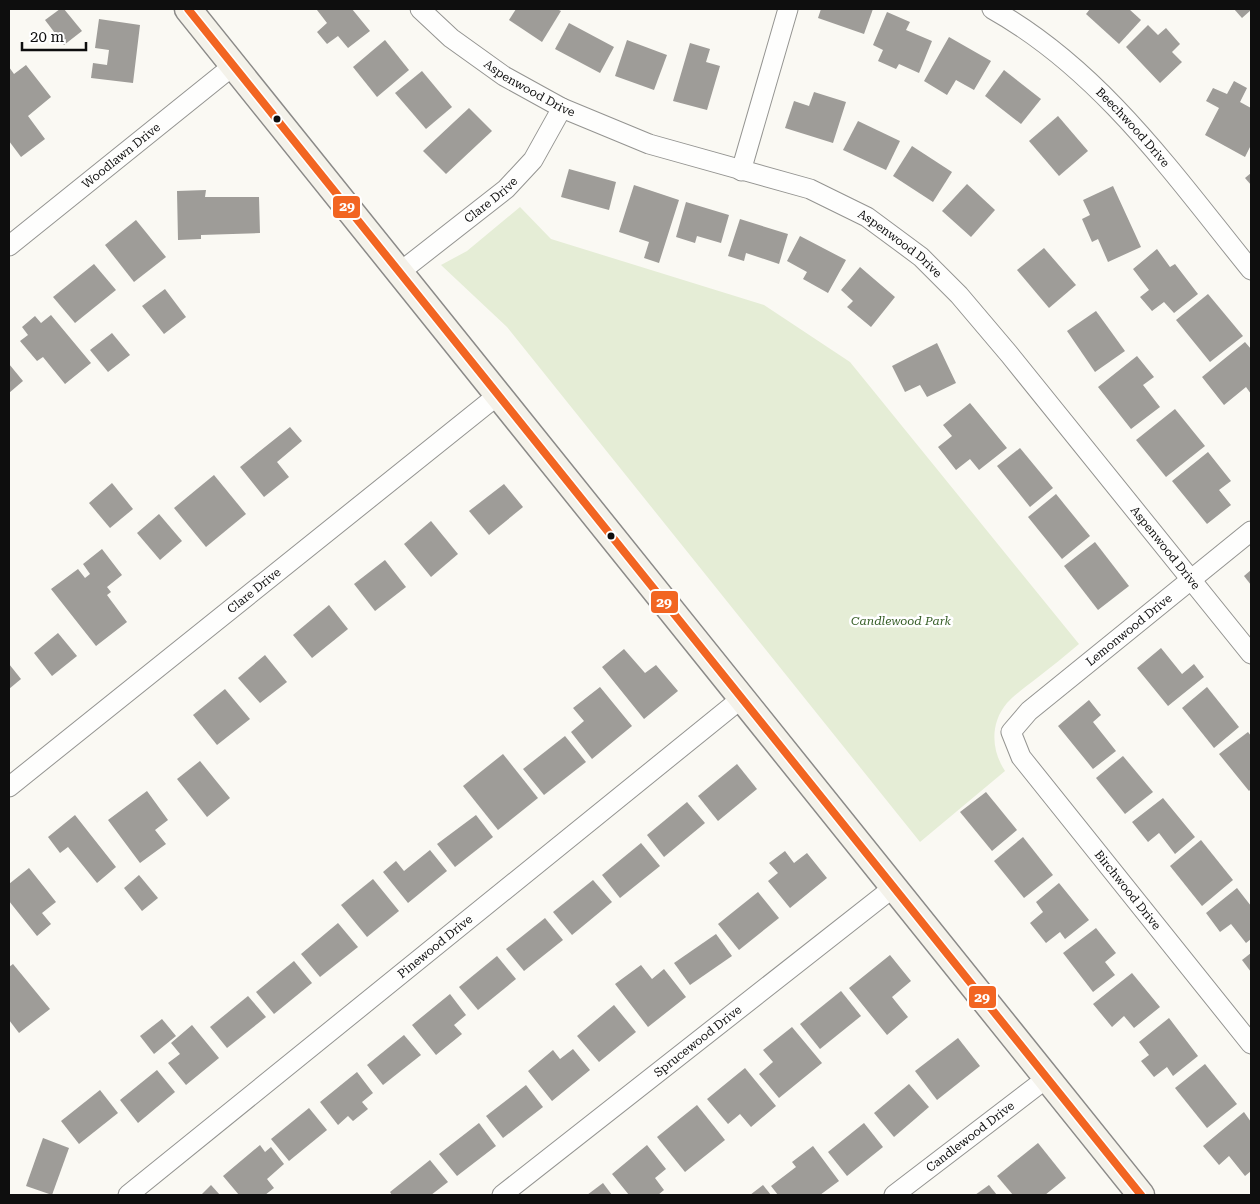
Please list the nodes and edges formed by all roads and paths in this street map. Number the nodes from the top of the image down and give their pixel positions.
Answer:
1 (188, 9) edge
2 (420, 9) edge
3 (788, 9) edge
4 (992, 9) edge
5 (234, 65) junction
6 (562, 108) junction
7 (741, 171) junction
8 (9, 246) edge
9 (1251, 270) edge
10 (400, 272) junction
11 (498, 395) junction
12 (1251, 531) edge
13 (1191, 580) junction
14 (1251, 654) edge
15 (742, 698) junction
16 (1011, 732) joint
17 (9, 787) edge
18 (894, 887) junction
19 (1251, 1044) edge
20 (1047, 1078) junction
21 (128, 1195) edge
22 (502, 1195) edge
23 (894, 1195) edge
24 (1141, 1195) edge

1 - 5 street
2 - 6 street, Aspenwood Drive
3 - 7 street
4 - 9 street, Beechwood Drive
5 - 8 street, Woodlawn Drive
5 - 10 street
6 - 7 street, Aspenwood Drive
6 - 10 street, Clare Drive
7 - 13 street, Aspenwood Drive
10 - 11 street
11 - 15 street
11 - 17 street, Clare Drive
12 - 13 street, Lemonwood Drive
13 - 14 street, Aspenwood Drive
13 - 16 street, Lemonwood Drive
15 - 18 street
15 - 21 street, Pinewood Drive
16 - 19 street, Birchwood Drive
18 - 20 street
18 - 22 street, Sprucewood Drive
20 - 23 street, Candlewood Drive
20 - 24 street

